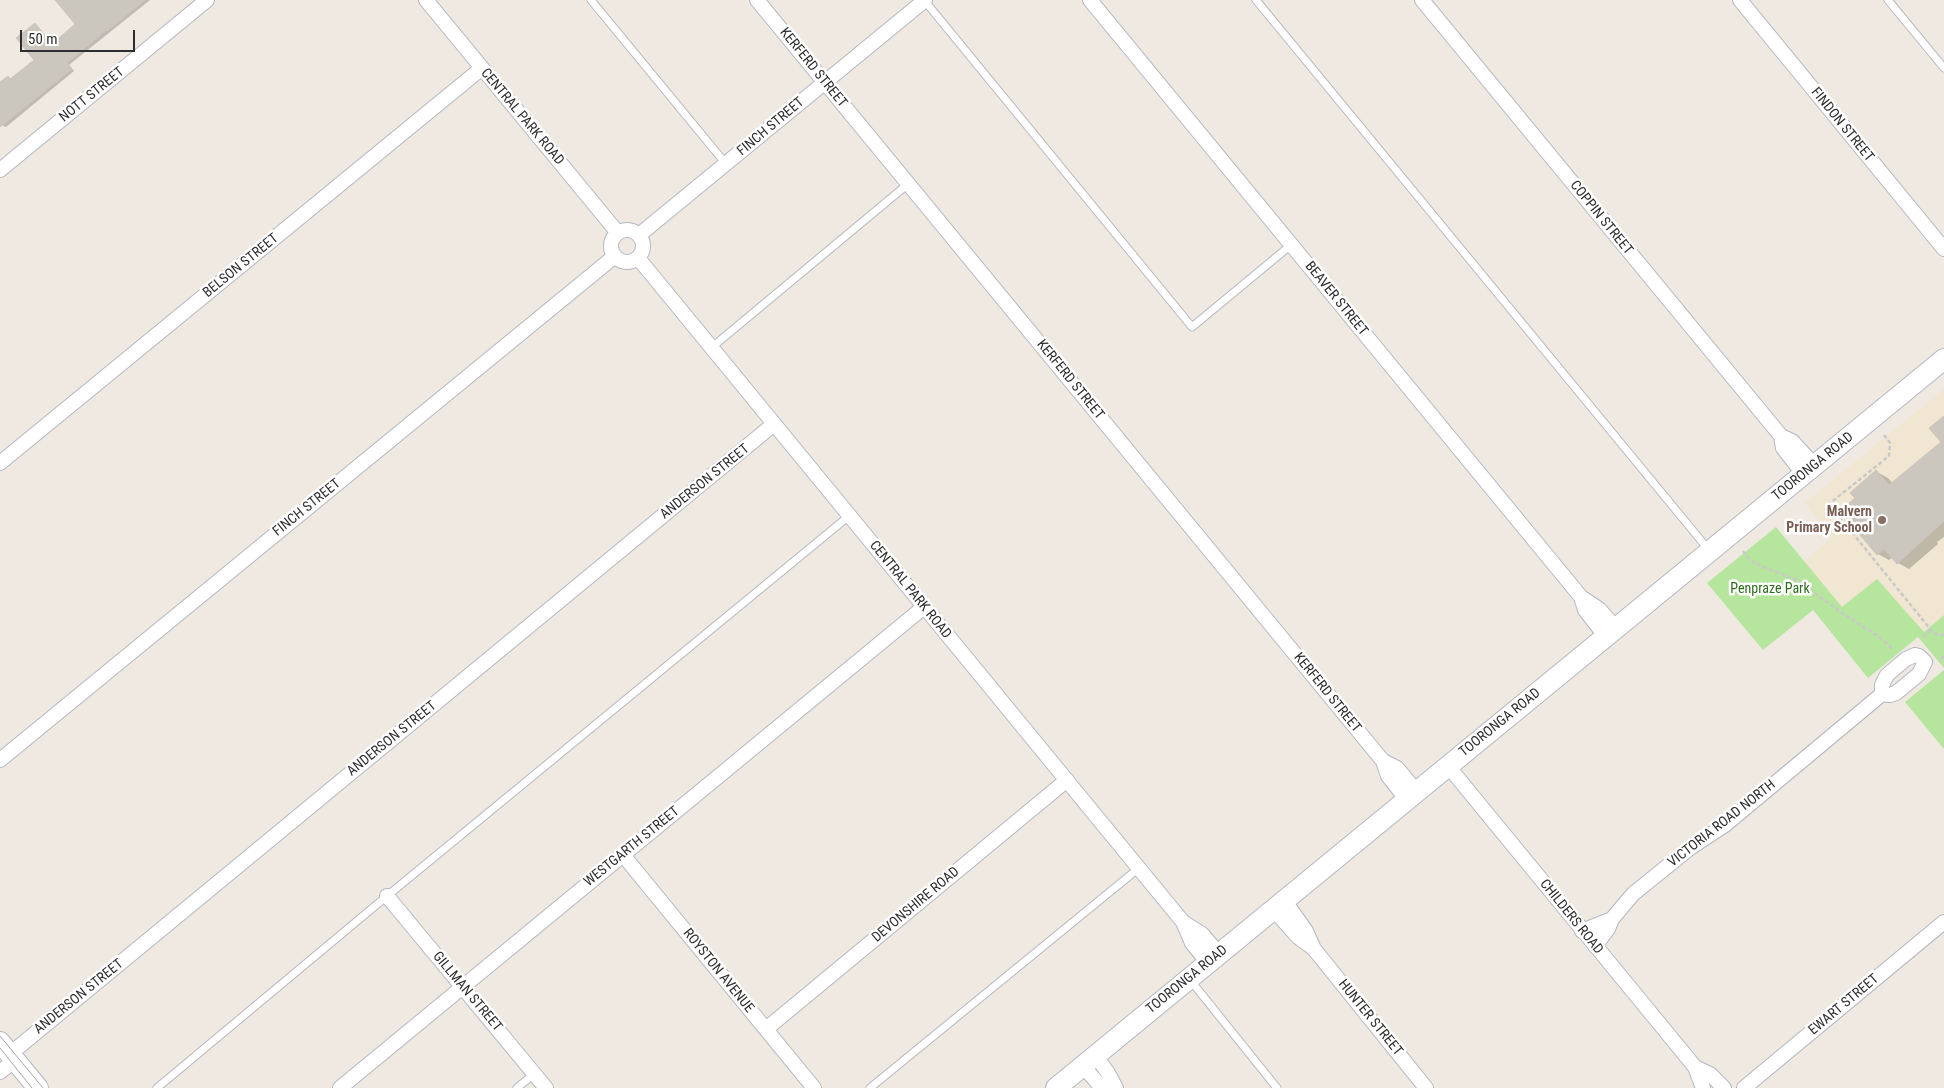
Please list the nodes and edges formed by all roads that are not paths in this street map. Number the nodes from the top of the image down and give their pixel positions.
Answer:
1 (207, 0) edge
2 (426, 0) edge
3 (591, 0) edge
4 (757, 0) edge
5 (924, 0) edge
6 (1090, 0) edge
7 (1256, 0) edge
8 (1422, 0) edge
9 (1740, 0) edge
10 (1888, 0) edge
11 (482, 68) junction
12 (1944, 68) edge
13 (825, 82) junction
14 (726, 164) junction
15 (0, 170) edge
16 (908, 184) junction
17 (618, 233) junction
18 (639, 236) junction
19 (1291, 245) junction
20 (1944, 249) edge
21 (615, 256) junction
22 (638, 258) junction
23 (711, 348) junction
24 (1944, 359) edge
25 (774, 424) junction
26 (0, 463) edge
27 (1809, 470) junction
28 (849, 516) junction
29 (1710, 552) junction
30 (924, 607) junction
31 (1611, 633) junction
32 (1882, 694) dead end
33 (0, 760) edge
34 (1448, 766) junction
35 (1067, 780) junction
36 (1412, 796) junction
37 (623, 855) junction
38 (1139, 868) junction
39 (387, 896) junction
40 (1279, 905) junction
41 (1612, 919) junction
42 (1944, 922) edge
43 (1582, 931) junction
44 (1595, 946) junction
45 (1213, 958) junction
46 (1189, 978) junction
47 (463, 987) junction
48 (766, 1029) junction
49 (6, 1057) edge
50 (1089, 1061) junction
51 (1695, 1067) junction
52 (534, 1074) junction
53 (38, 1088) edge
54 (157, 1088) edge
55 (340, 1088) edge
56 (517, 1088) edge
57 (546, 1088) edge
58 (814, 1088) edge
59 (870, 1088) edge
60 (1056, 1088) edge
61 (1102, 1088) edge
62 (1116, 1088) edge
63 (1277, 1088) edge
64 (1426, 1088) edge
65 (1703, 1088) edge
66 (1724, 1088) edge
67 (1744, 1088) edge

1 - 15 street, NOTT STREET
2 - 11 street, CENTRAL PARK ROAD
3 - 14 lane
4 - 13 street, KERFERD STREET
5 - 13 street, FINCH STREET
5 - 19 lane
6 - 19 street, BEAVER STREET
7 - 29 lane
8 - 27 street, COPPIN STREET
9 - 20 street, FINDON STREET
10 - 12 lane
11 - 17 street, CENTRAL PARK ROAD
11 - 26 street, BELSON STREET
13 - 14 street, FINCH STREET
13 - 16 street, KERFERD STREET
14 - 18 street, FINCH STREET
16 - 23 lane
16 - 36 street, KERFERD STREET
17 - 18 street
17 - 21 street
18 - 22 street
19 - 31 street, BEAVER STREET
21 - 22 street
21 - 33 street, FINCH STREET
22 - 23 street, CENTRAL PARK ROAD
23 - 25 street, CENTRAL PARK ROAD
24 - 27 main road, TOORONGA ROAD
25 - 28 street, CENTRAL PARK ROAD
25 - 49 street, ANDERSON STREET
27 - 29 main road, TOORONGA ROAD
28 - 30 street, CENTRAL PARK ROAD
28 - 39 lane
29 - 31 main road, TOORONGA ROAD
30 - 35 street, CENTRAL PARK ROAD
30 - 37 street, WESTGARTH STREET
31 - 34 main road, TOORONGA ROAD
32 - 41 street, VICTORIA ROAD NORTH
34 - 36 main road, TOORONGA ROAD
34 - 43 street, CHILDERS ROAD
35 - 38 street, CENTRAL PARK ROAD
35 - 48 street, DEVONSHIRE ROAD
36 - 40 main road, TOORONGA ROAD
37 - 47 street, WESTGARTH STREET
37 - 48 street, ROYSTON AVENUE
38 - 45 street, CENTRAL PARK ROAD
38 - 59 lane
39 - 47 street, GILLMAN STREET
39 - 54 lane
40 - 45 main road, TOORONGA ROAD
40 - 64 street, HUNTER STREET
41 - 43 street, VICTORIA ROAD NORTH
41 - 44 street, VICTORIA ROAD NORTH
42 - 67 street, EWART STREET
43 - 44 street, CHILDERS ROAD
44 - 51 street, CHILDERS ROAD
45 - 46 main road, TOORONGA ROAD
46 - 50 main road, TOORONGA ROAD
46 - 63 lane
47 - 52 street, GILLMAN STREET
47 - 55 street, WESTGARTH STREET
48 - 58 street, ROYSTON AVENUE
49 - 53 main road
50 - 60 main road, TOORONGA ROAD
50 - 61 street
50 - 62 street
51 - 65 street, CHILDERS ROAD
51 - 66 street, CHILDERS ROAD
52 - 56 lane
52 - 57 street, GILLMAN STREET

